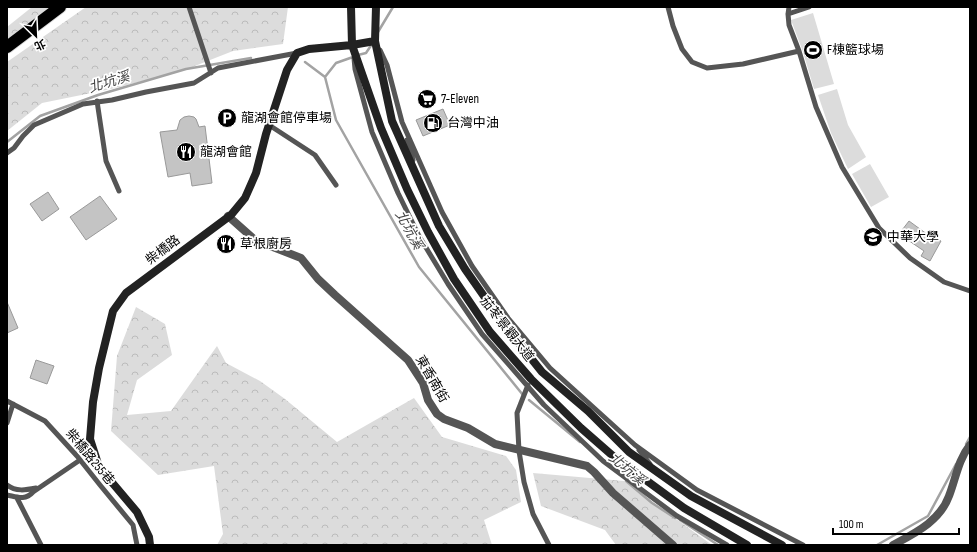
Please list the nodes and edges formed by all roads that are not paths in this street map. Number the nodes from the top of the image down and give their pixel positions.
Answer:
1 (60, 7) edge
2 (189, 7) edge
3 (351, 7) edge
4 (376, 7) edge
5 (668, 7) edge
6 (789, 7) edge
7 (809, 7) edge
8 (788, 14) junction
9 (375, 41) junction
10 (352, 45) junction
11 (7, 47) edge
12 (799, 50) junction
13 (297, 53) junction
14 (211, 73) junction
15 (98, 101) junction
16 (402, 122) junction
17 (269, 125) junction
18 (7, 153) edge
19 (336, 185) dead end
20 (420, 186) junction
21 (119, 192) dead end
22 (228, 216) junction
23 (449, 268) junction
24 (970, 291) edge
25 (467, 311) junction
26 (546, 370) junction
27 (530, 383) junction
28 (7, 401) edge
29 (13, 404) junction
30 (7, 423) edge
31 (635, 445) junction
32 (970, 445) edge
33 (519, 451) junction
34 (80, 460) junction
35 (654, 470) junction
36 (7, 485) edge
37 (40, 488) junction
38 (7, 495) edge
39 (17, 498) junction
40 (41, 545) edge
41 (137, 545) edge
42 (150, 545) edge
43 (550, 545) edge
44 (673, 545) edge
45 (727, 545) edge
46 (746, 545) edge
47 (782, 545) edge
48 (803, 545) edge
49 (892, 545) edge

1 - 11 highway
2 - 14 lane
3 - 10 street, 茄苳景觀大道
4 - 9 street, 茄苳景觀大道
5 - 12 lane
6 - 8 lane
7 - 8 lane
8 - 12 lane
9 - 10 street
9 - 16 lane, 茄苳景觀大道
9 - 20 street, 茄苳景觀大道
10 - 13 street
10 - 23 street, 茄苳景觀大道
10 - 25 lane, 茄苳景觀大道
12 - 24 lane
13 - 14 lane
13 - 17 street, 柴橋路
14 - 15 lane
15 - 18 lane
15 - 21 lane
16 - 20 lane
16 - 26 lane, 茄苳景觀大道
17 - 19 lane
17 - 22 street, 柴橋路
20 - 26 street, 茄苳景觀大道
22 - 33 street, 東香南街
22 - 42 street, 柴橋路
23 - 25 lane
23 - 27 street, 茄苳景觀大道
25 - 27 lane, 茄苳景觀大道
26 - 31 lane, 茄苳景觀大道
26 - 35 street, 茄苳景觀大道
27 - 33 lane
27 - 45 lane, 茄苳景觀大道
27 - 46 street, 茄苳景觀大道
28 - 29 lane, 柴橋路255巷
29 - 30 lane
29 - 34 lane, 柴橋路255巷
31 - 35 lane
31 - 48 lane, 茄苳景觀大道
32 - 49 street
33 - 43 lane
33 - 44 street, 東香南街
34 - 37 lane
34 - 41 lane, 柴橋路255巷
35 - 47 street, 茄苳景觀大道
36 - 37 lane
37 - 39 lane
38 - 39 lane
39 - 40 lane

